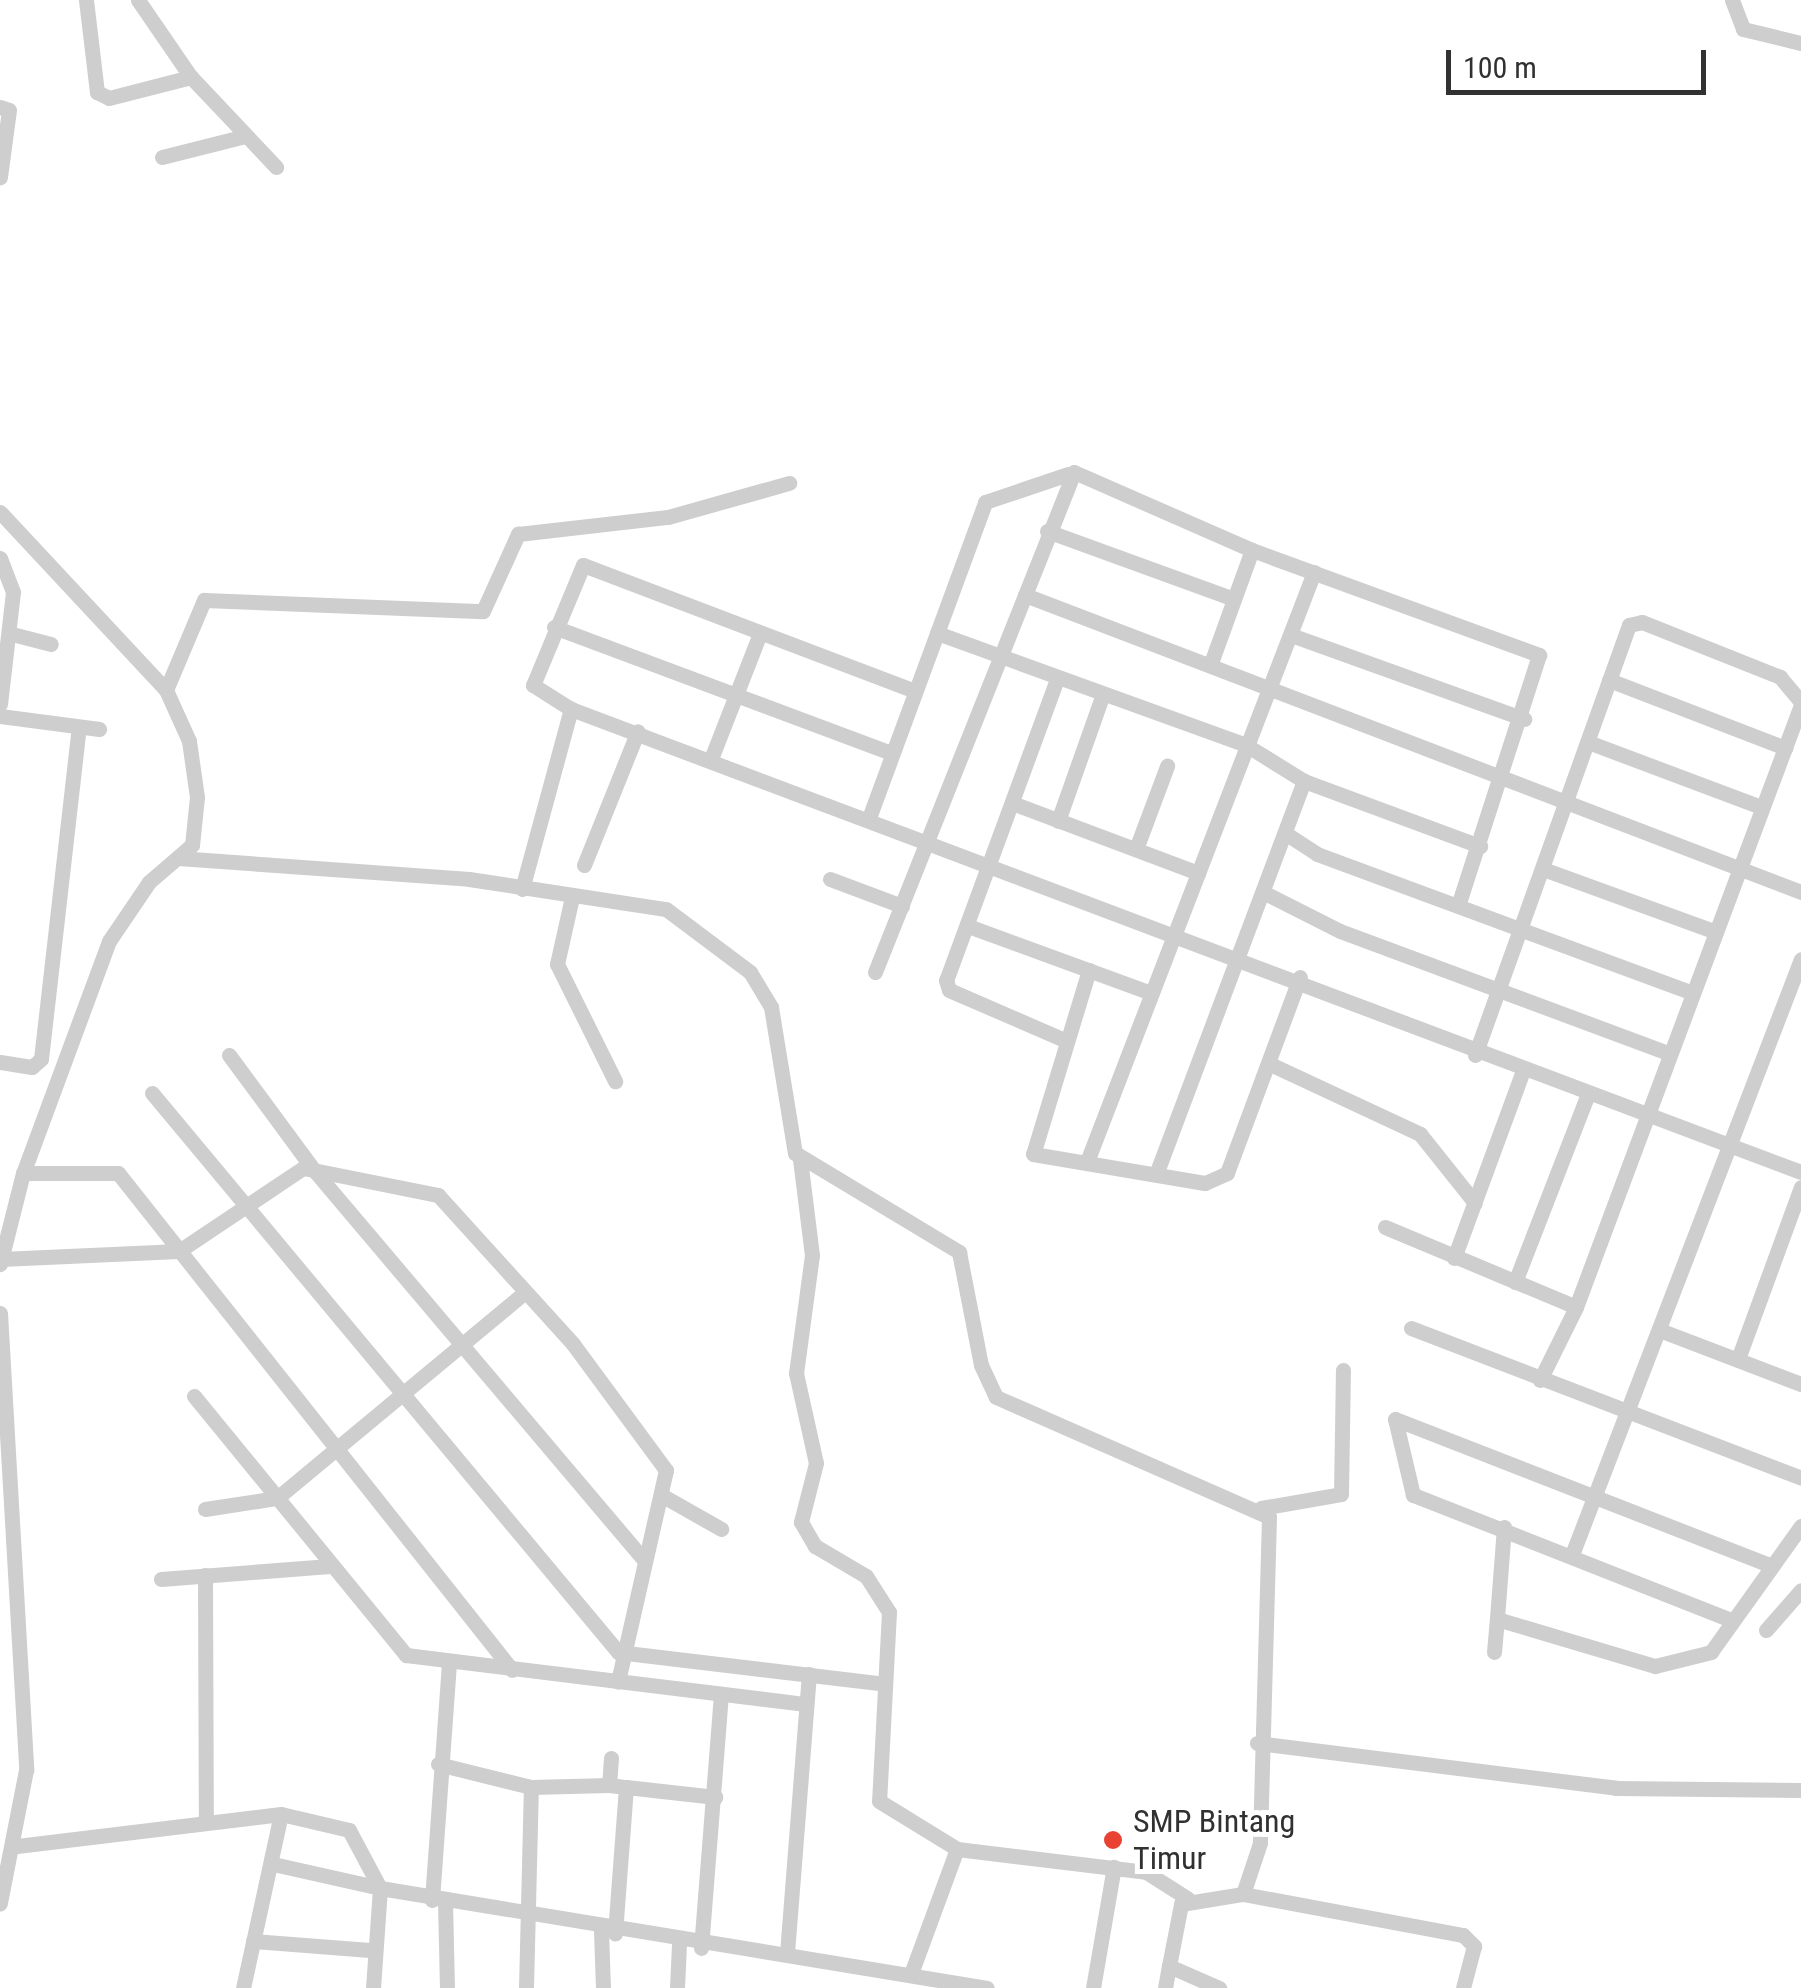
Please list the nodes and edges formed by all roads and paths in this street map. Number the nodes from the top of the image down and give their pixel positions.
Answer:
1 (86, 0) edge
2 (138, 0) edge
3 (1732, 0) edge
4 (1801, 42) edge
5 (191, 77) junction
6 (0, 107) edge
7 (246, 136) junction
8 (162, 156) dead end
9 (276, 167) dead end
10 (0, 177) edge
11 (1068, 474) junction
12 (789, 483) dead end
13 (0, 512) edge
14 (1047, 531) junction
15 (1252, 550) junction
16 (0, 558) edge
17 (1314, 572) junction
18 (1025, 594) junction
19 (1234, 599) junction
20 (554, 627) junction
21 (937, 632) junction
22 (760, 633) junction
23 (12, 634) junction
24 (1291, 636) junction
25 (51, 644) dead end
26 (1001, 654) junction
27 (1210, 664) junction
28 (1057, 679) junction
29 (1608, 680) junction
30 (166, 690) junction
31 (915, 691) junction
32 (1267, 694) junction
33 (736, 696) junction
34 (1102, 697) junction
35 (0, 704) edge
36 (1801, 704) edge
37 (571, 709) junction
38 (0, 716) edge
39 (1524, 718) junction
40 (79, 728) junction
41 (99, 729) dead end
42 (638, 731) junction
43 (1588, 742) junction
44 (1246, 745) junction
45 (1785, 748) junction
46 (891, 753) junction
47 (711, 760) junction
48 (1167, 766) dead end
49 (1304, 781) junction
50 (1500, 784) junction
51 (1012, 803) junction
52 (1564, 806) junction
53 (1758, 806) junction
54 (869, 818) junction
55 (1058, 821) junction
56 (1285, 833) junction
57 (931, 839) junction
58 (1480, 846) junction
59 (1136, 849) junction
60 (178, 858) junction
61 (993, 864) junction
62 (584, 865) dead end
63 (1736, 868) junction
64 (1543, 870) junction
65 (1198, 874) junction
66 (830, 879) dead end
67 (522, 889) junction
68 (1263, 892) junction
69 (1801, 892) edge
70 (572, 897) junction
71 (1458, 903) junction
72 (902, 906) junction
73 (968, 926) junction
74 (1520, 928) junction
75 (1176, 931) junction
76 (1713, 932) junction
77 (1238, 953) junction
78 (1801, 959) edge
79 (1089, 970) junction
80 (875, 972) dead end
81 (1300, 977) junction
82 (1498, 989) junction
83 (1151, 993) junction
84 (1692, 993) junction
85 (1062, 1040) junction
86 (1670, 1054) junction
87 (229, 1055) dead end
88 (1475, 1055) junction
89 (0, 1062) edge
90 (1270, 1064) junction
91 (1522, 1073) junction
92 (615, 1081) dead end
93 (152, 1093) dead end
94 (1586, 1096) junction
95 (1648, 1120) junction
96 (1731, 1148) junction
97 (800, 1159) junction
98 (1088, 1159) junction
99 (314, 1169) junction
100 (1158, 1169) junction
101 (1801, 1172) edge
102 (22, 1173) junction
103 (1801, 1188) edge
104 (243, 1202) junction
105 (1475, 1203) junction
106 (1385, 1227) dead end
107 (180, 1251) junction
108 (1454, 1258) junction
109 (0, 1262) edge
110 (1515, 1282) junction
111 (523, 1294) junction
112 (1576, 1307) junction
113 (0, 1312) edge
114 (1411, 1328) dead end
115 (1662, 1331) junction
116 (461, 1342) junction
117 (1738, 1359) junction
118 (1343, 1370) dead end
119 (1540, 1380) junction
120 (1801, 1384) edge
121 (398, 1393) junction
122 (194, 1396) dead end
123 (1629, 1418) junction
124 (338, 1447) junction
125 (1801, 1478) edge
126 (663, 1496) junction
127 (276, 1498) junction
128 (1600, 1498) junction
129 (1261, 1508) junction
130 (204, 1509) dead end
131 (1801, 1526) edge
132 (1504, 1527) junction
133 (721, 1528) dead end
134 (1573, 1552) junction
135 (644, 1560) junction
136 (1770, 1565) junction
137 (330, 1566) junction
138 (205, 1576) junction
139 (161, 1578) dead end
140 (1801, 1590) edge
141 (1497, 1619) junction
142 (1731, 1620) junction
143 (1766, 1630) dead end
144 (1494, 1652) dead end
145 (625, 1655) junction
146 (449, 1664) junction
147 (512, 1670) junction
148 (809, 1674) junction
149 (618, 1682) junction
150 (886, 1684) junction
151 (722, 1694) junction
152 (806, 1704) junction
153 (1258, 1744) junction
154 (611, 1758) dead end
155 (438, 1764) junction
156 (608, 1785) junction
157 (531, 1787) junction
158 (626, 1787) junction
159 (1801, 1790) edge
160 (715, 1796) junction
161 (281, 1814) junction
162 (206, 1822) junction
163 (16, 1846) junction
164 (957, 1849) junction
165 (273, 1864) junction
166 (1114, 1867) junction
167 (380, 1888) junction
168 (1244, 1894) junction
169 (1187, 1898) junction
170 (439, 1901) junction
171 (0, 1903) edge
172 (524, 1918) junction
173 (608, 1932) junction
174 (253, 1941) junction
175 (679, 1944) junction
176 (701, 1948) junction
177 (370, 1950) junction
178 (787, 1953) junction
179 (1170, 1966) junction
180 (916, 1978) edge
181 (243, 1988) edge
182 (373, 1988) edge
183 (447, 1988) edge
184 (526, 1988) edge
185 (603, 1988) edge
186 (677, 1988) edge
187 (988, 1988) edge
188 (1094, 1988) edge
189 (1165, 1988) edge
190 (1219, 1988) edge
191 (1463, 1988) edge

1 - 5 street
2 - 5 street
3 - 4 street
5 - 7 street
6 - 10 street
7 - 8 street
7 - 9 street
11 - 14 street
11 - 15 street
11 - 21 street
12 - 30 street
13 - 30 street
14 - 18 street
14 - 19 street
15 - 17 street
15 - 19 street
16 - 23 street
17 - 24 street
17 - 39 street
18 - 26 street
18 - 27 street
19 - 27 street
20 - 22 street
20 - 33 street
20 - 37 street
21 - 26 street
21 - 31 street
22 - 31 street
22 - 33 street
23 - 25 street
23 - 35 street
24 - 32 street
24 - 39 street
26 - 28 street
26 - 57 street
27 - 32 street
28 - 34 street
28 - 51 street
29 - 36 street
29 - 43 street
29 - 45 street
30 - 60 street
31 - 46 street
32 - 44 street
32 - 50 street
33 - 46 street
33 - 47 street
34 - 44 street
34 - 55 street
36 - 45 street
37 - 42 street
37 - 67 street
38 - 40 street
39 - 50 street
40 - 41 street
40 - 89 street
42 - 47 street
42 - 62 street
43 - 52 street
43 - 53 street
44 - 49 street
44 - 65 street
45 - 53 street
46 - 54 street
47 - 54 street
48 - 59 street
49 - 56 street
49 - 58 street
50 - 52 street
50 - 58 street
51 - 55 street
51 - 61 street
52 - 63 street
52 - 64 street
53 - 63 street
54 - 57 street
55 - 59 street
56 - 68 street
56 - 71 street
57 - 61 street
57 - 72 street
58 - 71 street
59 - 65 street
60 - 67 street
60 - 102 street
61 - 73 street
61 - 75 street
63 - 69 street
63 - 76 street
64 - 74 street
64 - 76 street
65 - 75 street
66 - 72 street
67 - 70 street
68 - 77 street
68 - 82 street
70 - 92 street
70 - 97 street
71 - 74 street
72 - 80 street
73 - 79 street
73 - 85 street
74 - 82 street
74 - 84 street
75 - 77 street
75 - 83 street
76 - 84 street
77 - 81 street
77 - 100 street
78 - 96 street
79 - 83 street
79 - 85 street
81 - 88 street
81 - 90 street
82 - 86 street
82 - 88 street
83 - 98 street
84 - 86 street
85 - 98 street
86 - 95 street
87 - 99 street
88 - 91 street
90 - 100 street
90 - 105 street
91 - 94 street
91 - 105 street
93 - 104 street
94 - 95 street
94 - 110 street
95 - 96 street
95 - 112 street
96 - 101 street
96 - 115 street
97 - 129 street
97 - 150 street
98 - 100 street
99 - 104 street
99 - 111 street
99 - 116 street
102 - 107 street
102 - 109 street
103 - 117 street
104 - 107 street
104 - 121 street
105 - 108 street
106 - 108 street
107 - 109 street
107 - 124 street
108 - 110 street
110 - 112 street
111 - 116 street
111 - 126 street
112 - 119 street
113 - 163 street
114 - 119 street
115 - 117 street
115 - 123 street
116 - 121 street
116 - 135 street
117 - 120 street
118 - 129 street
119 - 123 street
121 - 124 street
121 - 145 street
122 - 127 street
123 - 125 street
123 - 128 street
124 - 127 street
124 - 147 street
126 - 133 street
126 - 135 street
127 - 130 street
127 - 137 street
128 - 132 street
128 - 134 street
128 - 136 street
129 - 153 street
131 - 136 street
132 - 134 street
132 - 141 street
134 - 142 street
135 - 145 street
136 - 142 street
137 - 138 street
137 - 146 street
138 - 139 street
138 - 162 street
140 - 143 street
141 - 142 street
141 - 144 street
145 - 148 street
145 - 149 street
146 - 147 street
146 - 155 street
147 - 149 street
148 - 150 street
148 - 152 street
149 - 151 street
150 - 164 street
151 - 152 street
151 - 160 street
152 - 178 street
153 - 159 street
153 - 168 street
154 - 156 street
155 - 157 street
155 - 170 street
156 - 157 street
156 - 158 street
157 - 172 street
158 - 160 street
158 - 173 street
160 - 176 street
161 - 162 street
161 - 165 street
161 - 167 street
162 - 163 street
163 - 171 street
164 - 166 street
164 - 180 street
165 - 167 street
165 - 174 street
166 - 169 street
166 - 188 street
167 - 170 street
167 - 177 street
168 - 169 street
168 - 191 street
169 - 179 street
170 - 172 street
170 - 183 street
172 - 173 street
172 - 184 street
173 - 175 street
173 - 185 street
174 - 177 street
174 - 181 street
175 - 176 street
175 - 186 street
176 - 178 street
177 - 182 street
178 - 180 street
179 - 189 street
179 - 190 street
180 - 187 street

